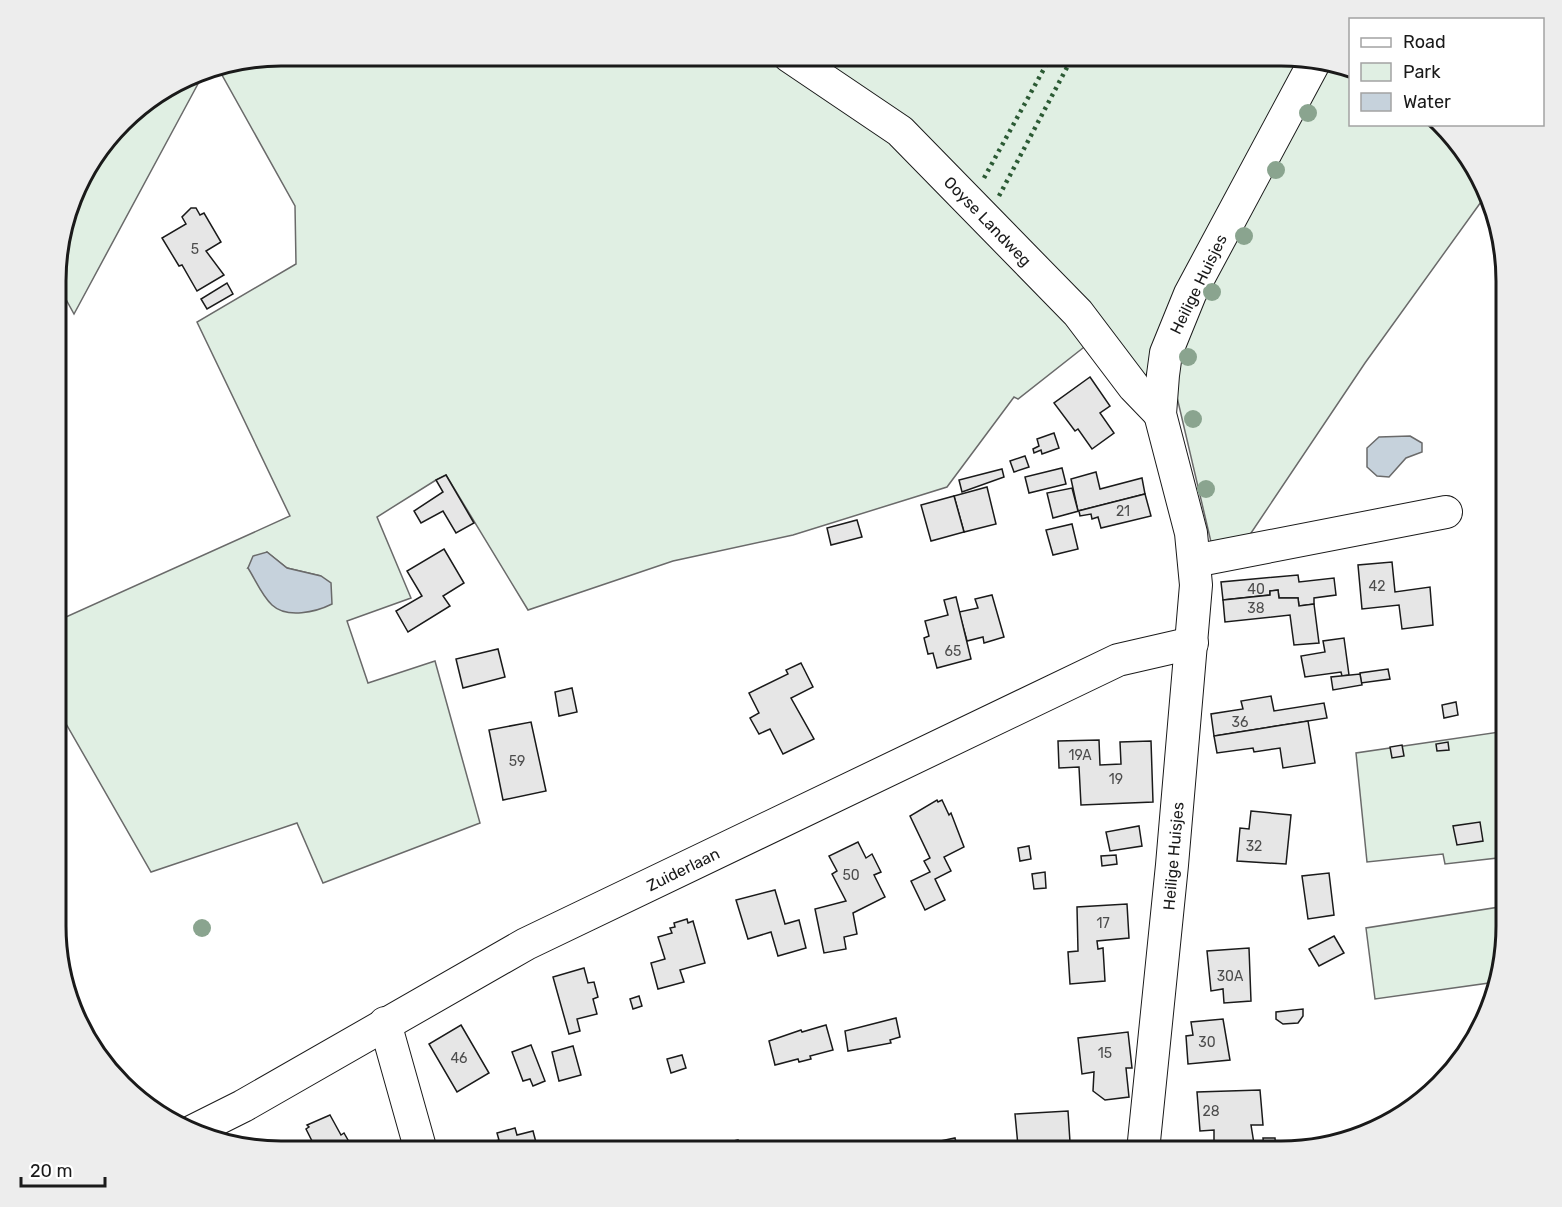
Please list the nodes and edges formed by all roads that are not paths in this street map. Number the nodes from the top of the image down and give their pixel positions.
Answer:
1 (804, 66) edge
2 (1312, 68) edge
3 (1161, 414) junction
4 (1446, 512) dead end
5 (1194, 561) junction
6 (1192, 643) junction
7 (385, 1023) junction
8 (202, 1126) edge
9 (418, 1141) edge
10 (1144, 1141) edge

1 - 3 street, Ooyse Landweg
2 - 3 street, Heilige Huisjes
3 - 5 street, Heilige Huisjes
4 - 5 street
5 - 6 street, Heilige Huisjes
6 - 7 street, Zuiderlaan
6 - 10 street, Heilige Huisjes
7 - 8 street, Zuiderlaan
7 - 9 street

